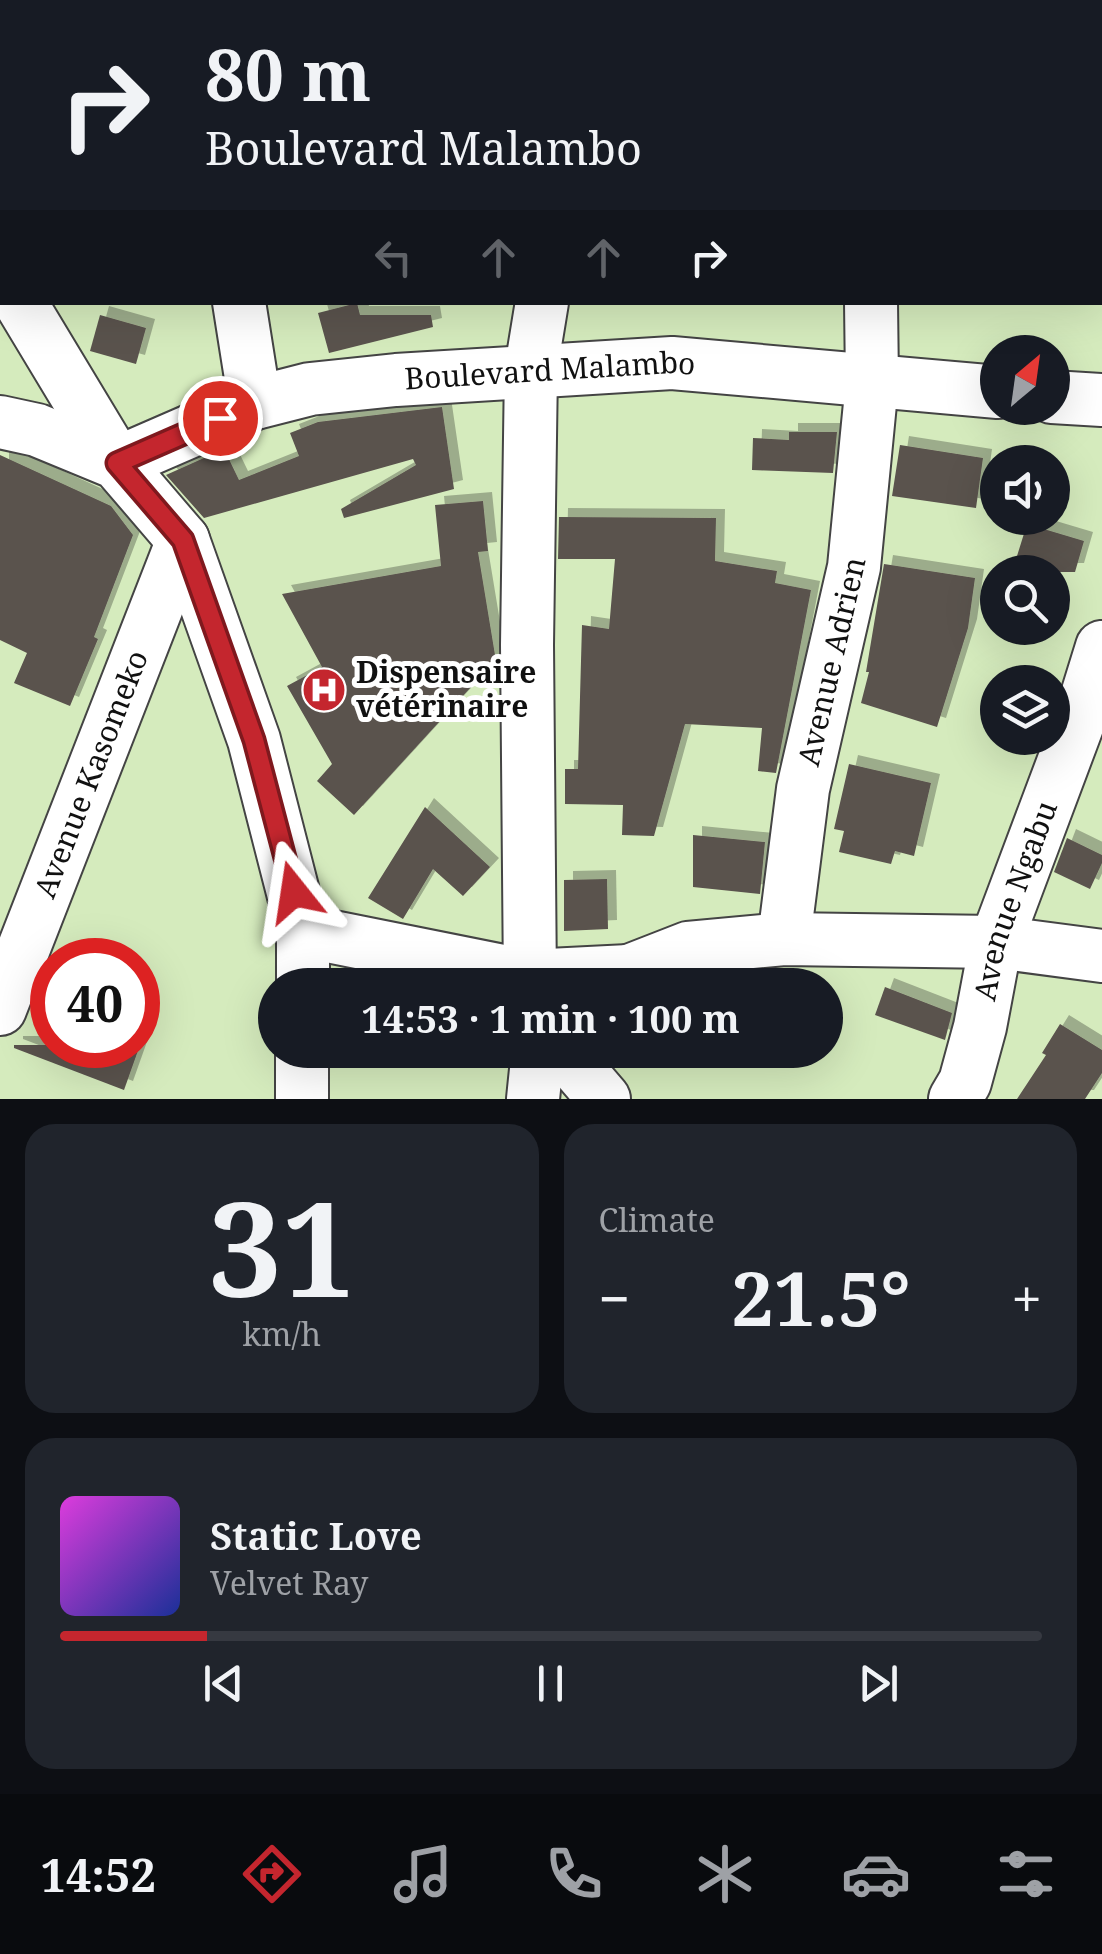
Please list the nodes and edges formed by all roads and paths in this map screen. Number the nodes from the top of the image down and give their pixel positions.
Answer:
1 (22, 305) edge
2 (239, 305) edge
3 (541, 305) edge
4 (871, 305) edge
5 (530, 370) junction
6 (872, 383) junction
7 (980, 391) edge
8 (1070, 398) edge
9 (1102, 400) edge
10 (255, 403) junction
11 (0, 422) edge
12 (117, 463) junction
13 (183, 540) junction
14 (1102, 647) edge
15 (303, 931) junction
16 (784, 939) junction
17 (996, 942) junction
18 (1102, 956) edge
19 (303, 968) edge
20 (470, 968) edge
21 (529, 968) edge
22 (641, 968) edge
23 (0, 1010) edge
24 (302, 1068) edge
25 (536, 1068) edge
26 (577, 1068) edge
27 (302, 1099) edge
28 (532, 1099) edge
29 (604, 1099) edge
30 (955, 1099) edge

1 - 12 street
2 - 10 street
3 - 5 street
4 - 6 street, Avenue Adrien
5 - 6 street, Boulevard Malambo
5 - 10 street, Boulevard Malambo
5 - 21 street
6 - 7 street, Boulevard Malambo
6 - 16 street, Avenue Adrien
8 - 9 street
10 - 12 street, Boulevard Malambo
11 - 12 street
12 - 13 street
13 - 15 street
13 - 23 street, Avenue Kasomeko
14 - 17 street, Avenue Ngabu
15 - 19 street
15 - 20 street
16 - 17 street
16 - 22 street
17 - 18 street
17 - 30 street, Avenue Ngabu
24 - 27 street
25 - 28 street
26 - 29 street

